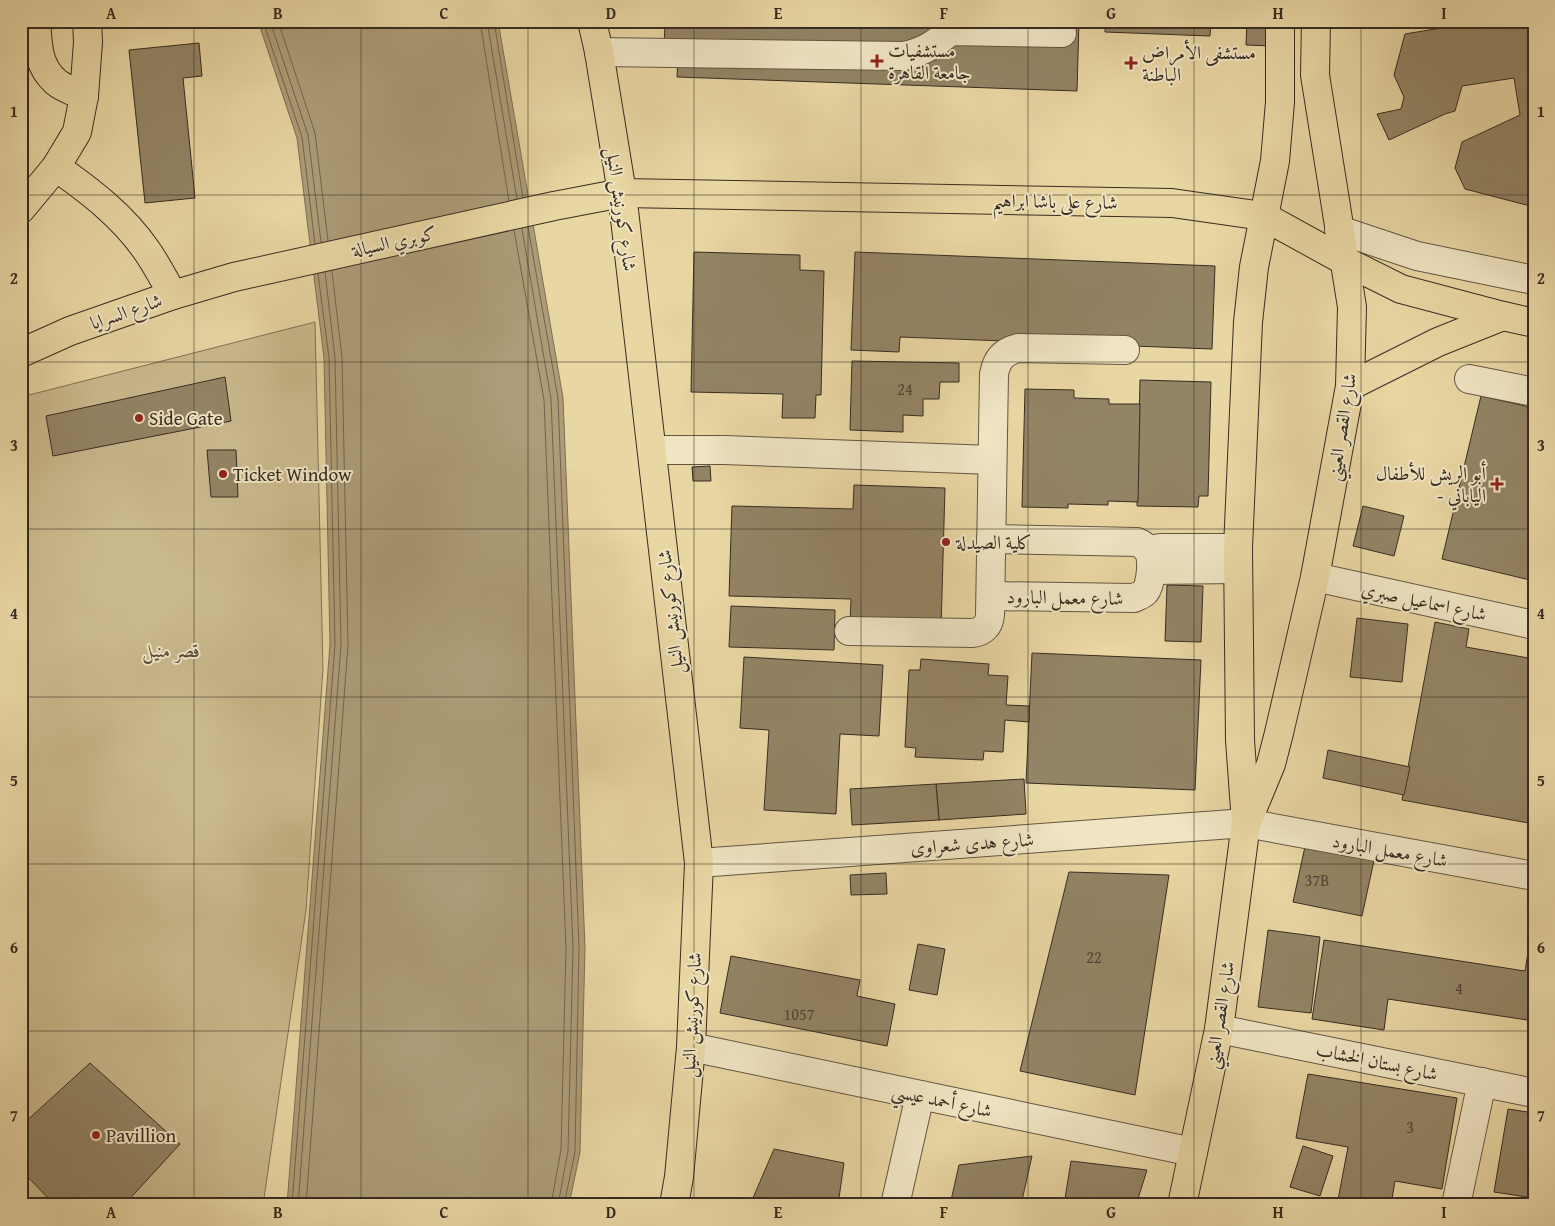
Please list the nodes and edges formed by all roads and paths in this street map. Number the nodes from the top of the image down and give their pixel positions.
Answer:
1 (36, 21) edge
2 (87, 21) edge
3 (592, 21) edge
4 (1280, 21) edge
5 (1316, 21) edge
6 (952, 26) edge
7 (1062, 33) dead end
8 (600, 60) junction
9 (84, 96) junction
10 (56, 167) junction
11 (622, 194) junction
12 (554, 206) joint
13 (21, 209) edge
14 (1264, 216) junction
15 (1339, 230) junction
16 (1345, 261) junction
17 (234, 276) joint
18 (1534, 280) edge
19 (173, 295) junction
20 (1503, 316) junction
21 (1534, 323) edge
22 (1125, 350) dead end
23 (21, 353) edge
24 (1469, 379) dead end
25 (1350, 386) junction
26 (1534, 392) edge
27 (652, 450) junction
28 (992, 460) junction
29 (991, 539) junction
30 (1238, 559) junction
31 (1149, 560) junction
32 (1315, 577) junction
33 (991, 596) junction
34 (1534, 625) edge
35 (848, 631) dead end
36 (1246, 823) junction
37 (699, 863) junction
38 (1534, 876) edge
39 (1219, 1029) junction
40 (691, 1047) junction
41 (1482, 1082) junction
42 (1534, 1093) edge
43 (920, 1095) junction
44 (1193, 1152) junction
45 (674, 1205) edge
46 (895, 1205) edge
47 (1182, 1205) edge
48 (1456, 1205) edge

1 - 9 main road
2 - 9 main road
3 - 8 main road, شارع كورنيش النيل
4 - 14 main road, شارع القصر العيني
5 - 15 main road, شارع القصر العيني
6 - 7 street
6 - 8 street
8 - 11 main road, شارع كورنيش النيل
9 - 10 main road
10 - 13 main road
10 - 19 main road
11 - 12 main road, شارع على باشا ابراهيم
11 - 14 main road, شارع على باشا ابراهيم
11 - 27 main road, شارع كورنيش النيل
12 - 17 main road, كوبري السيالة
14 - 16 main road, شارع على باشا ابراهيم
14 - 30 main road, شارع القصر العيني
15 - 16 main road, شارع القصر العيني
15 - 18 street
16 - 20 main road, شارع على باشا ابراهيم
16 - 25 main road, شارع القصر العيني
17 - 19 main road, شارع السرايا
19 - 23 main road, شارع السرايا
20 - 21 main road, شارع على باشا ابراهيم
20 - 25 main road
22 - 28 street
24 - 26 street
25 - 32 main road, شارع القصر العيني
27 - 28 street
27 - 37 main road, شارع كورنيش النيل
28 - 29 street
29 - 31 street
29 - 33 street
30 - 31 street
30 - 36 main road, شارع القصر العيني
31 - 33 street, شارع معمل البارود
32 - 34 street, شارع اسماعيل صبري
32 - 36 main road, شارع القصر العيني
33 - 35 street
36 - 37 street, شارع هدى شعراوى
36 - 38 street, شارع معمل البارود
36 - 39 main road, شارع القصر العيني
37 - 40 main road, شارع كورنيش النيل
39 - 41 street, شارع بستان الخشاب
39 - 44 main road, شارع القصر العيني
40 - 43 street, شارع أحمد عيسي
40 - 45 main road, شارع كورنيش النيل
41 - 42 street, شارع بستان الخشاب
41 - 48 street
43 - 44 street, شارع أحمد عيسي
43 - 46 street
44 - 47 main road, شارع القصر العيني

